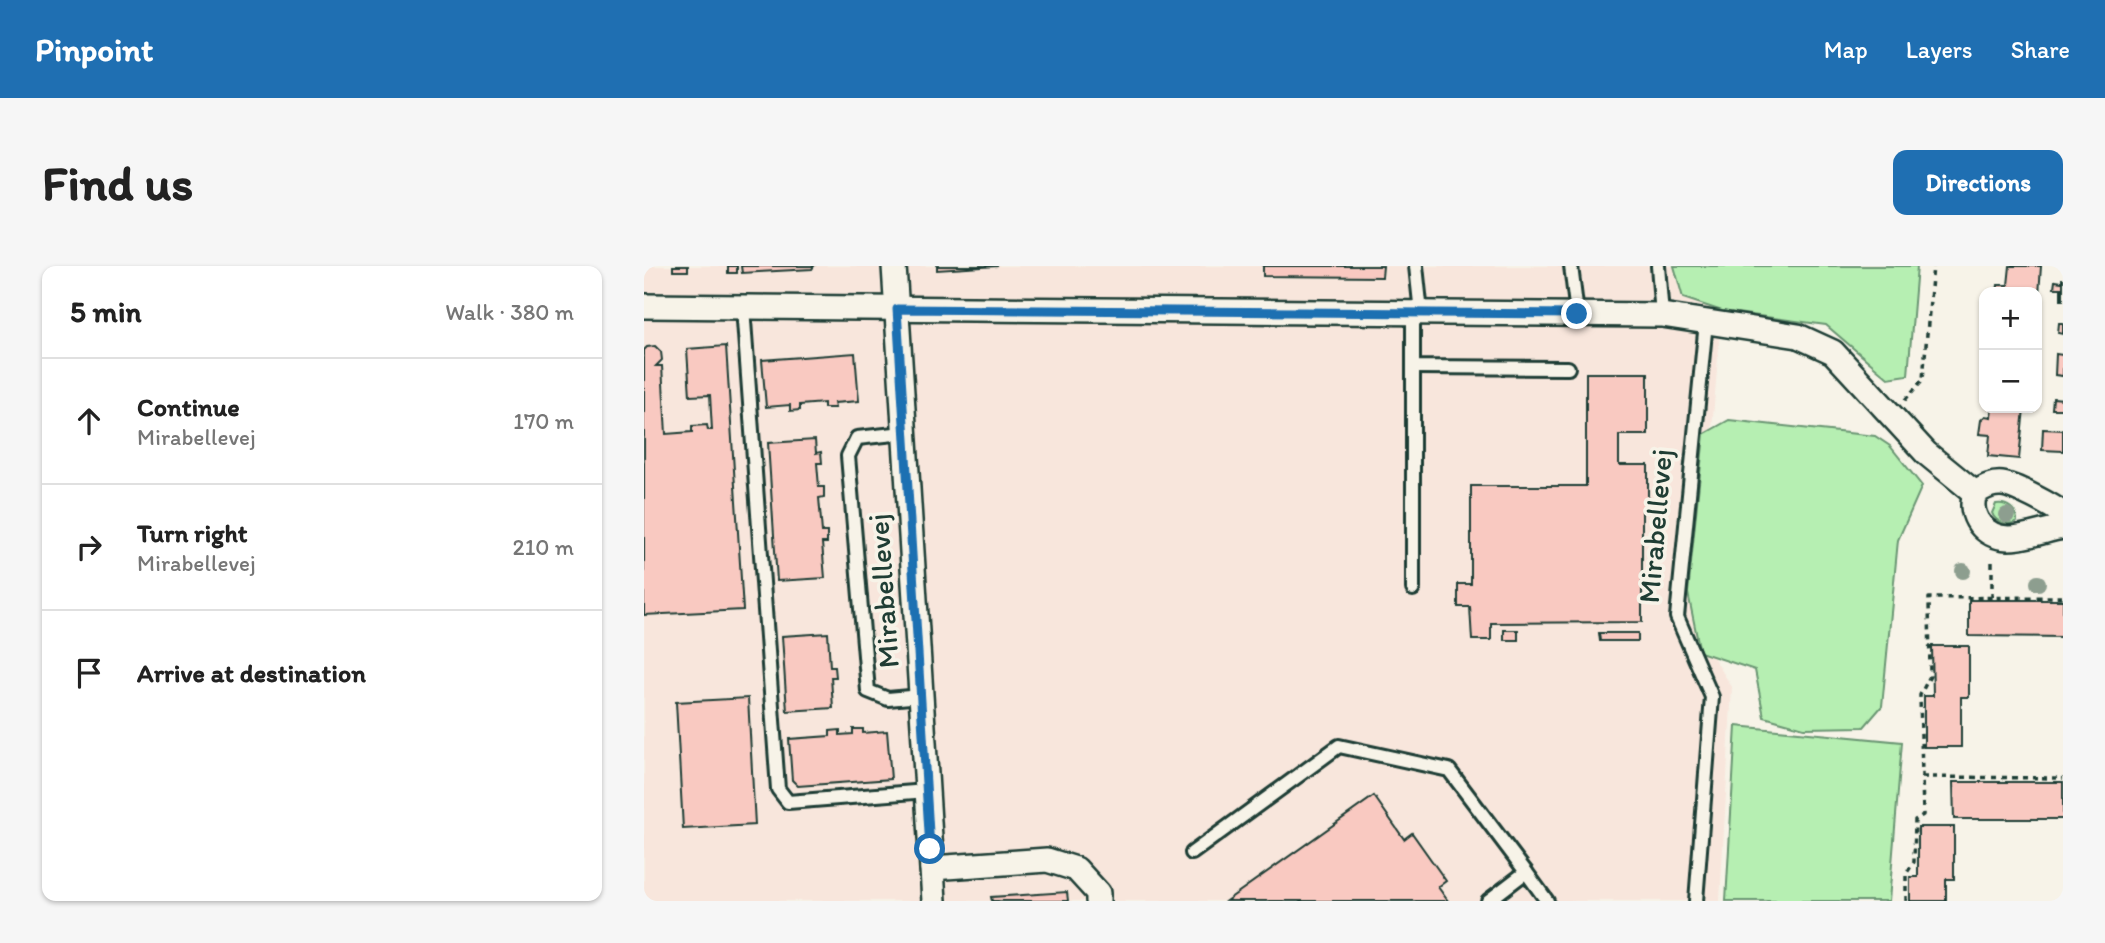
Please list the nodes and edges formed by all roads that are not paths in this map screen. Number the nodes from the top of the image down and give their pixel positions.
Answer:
1 (894, 266) edge
2 (1416, 266) edge
3 (1571, 266) edge
4 (1658, 266) edge
5 (644, 306) edge
6 (743, 307) junction
7 (897, 309) junction
8 (1417, 313) junction
9 (1577, 314) junction
10 (1661, 315) junction
11 (1706, 322) junction
12 (1413, 367) junction
13 (1568, 368) dead end
14 (904, 433) junction
15 (1975, 493) junction
16 (2061, 509) edge
17 (1413, 589) dead end
18 (921, 696) junction
19 (927, 792) junction
20 (1192, 853) dead end
21 (932, 868) junction
22 (1525, 872) junction
23 (934, 901) edge
24 (1098, 901) edge
25 (1488, 901) edge
26 (1547, 901) edge
27 (1696, 901) edge

1 - 7 street, Mirabellevej
2 - 8 lane
3 - 9 lane
4 - 10 lane
5 - 6 street
6 - 7 street
6 - 19 lane
7 - 8 street
7 - 14 street, Mirabellevej
8 - 9 street
8 - 12 lane
9 - 10 street
10 - 11 street
11 - 15 street
11 - 27 lane, Mirabellevej
12 - 13 lane
12 - 17 lane
14 - 18 street, Mirabellevej
14 - 18 lane
15 - 16 street
15 - 16 street
18 - 19 street, Mirabellevej
19 - 21 street, Mirabellevej
20 - 22 lane
21 - 23 street, Mirabellevej
21 - 24 street
22 - 25 lane
22 - 26 lane

